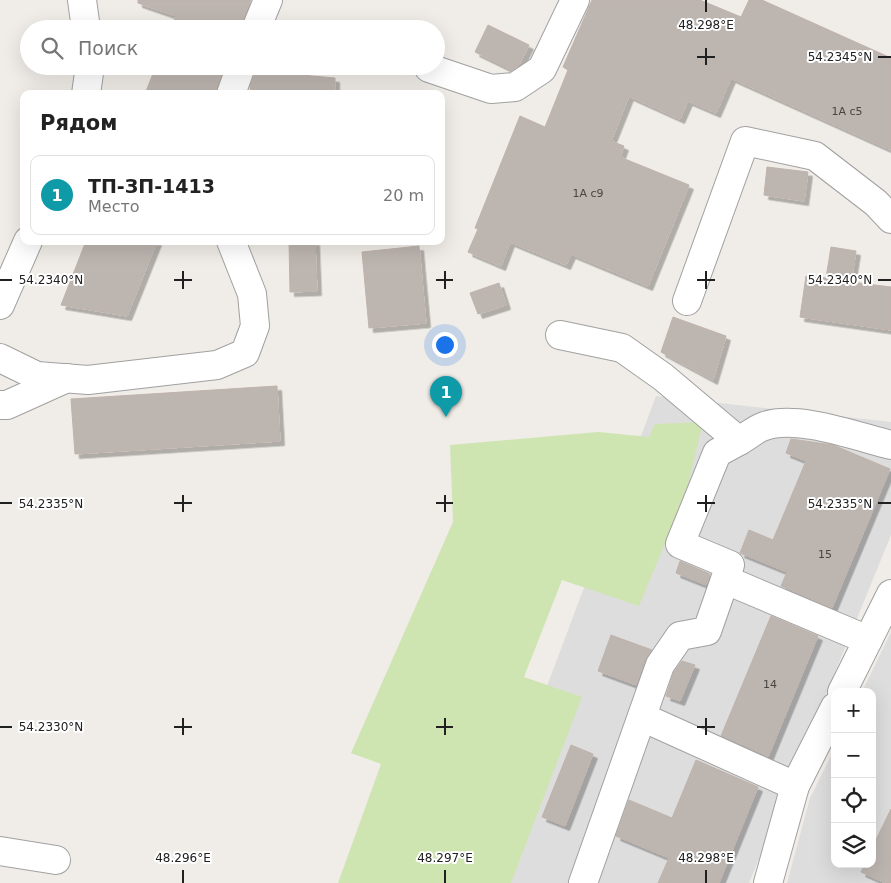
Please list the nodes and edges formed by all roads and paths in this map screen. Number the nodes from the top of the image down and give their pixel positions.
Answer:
1 (82, 0) edge
2 (268, 0) edge
3 (574, 0) edge
4 (85, 20) edge
5 (260, 20) edge
6 (445, 73) edge
7 (89, 75) edge
8 (238, 75) edge
9 (87, 90) edge
10 (232, 90) edge
11 (891, 219) edge
12 (26, 245) edge
13 (233, 245) edge
14 (687, 301) dead end
15 (0, 305) edge
16 (560, 335) dead end
17 (0, 358) edge
18 (68, 378) junction
19 (0, 405) edge
20 (740, 441) junction
21 (891, 446) edge
22 (726, 580) junction
23 (891, 594) edge
24 (868, 640) junction
25 (844, 688) edge
26 (831, 715) edge
27 (642, 717) junction
28 (796, 786) junction
29 (0, 851) edge
30 (56, 860) dead end
31 (583, 883) edge
32 (768, 883) edge

1 - 4 street
2 - 5 street
3 - 6 street
7 - 9 street
8 - 10 street
11 - 14 street
12 - 15 street
13 - 18 street
16 - 20 street
17 - 18 street
18 - 19 street
20 - 21 street
20 - 22 street
22 - 24 street
22 - 27 street
23 - 24 street
24 - 25 street
26 - 28 street
27 - 28 street
27 - 31 street
28 - 32 street
29 - 30 street

